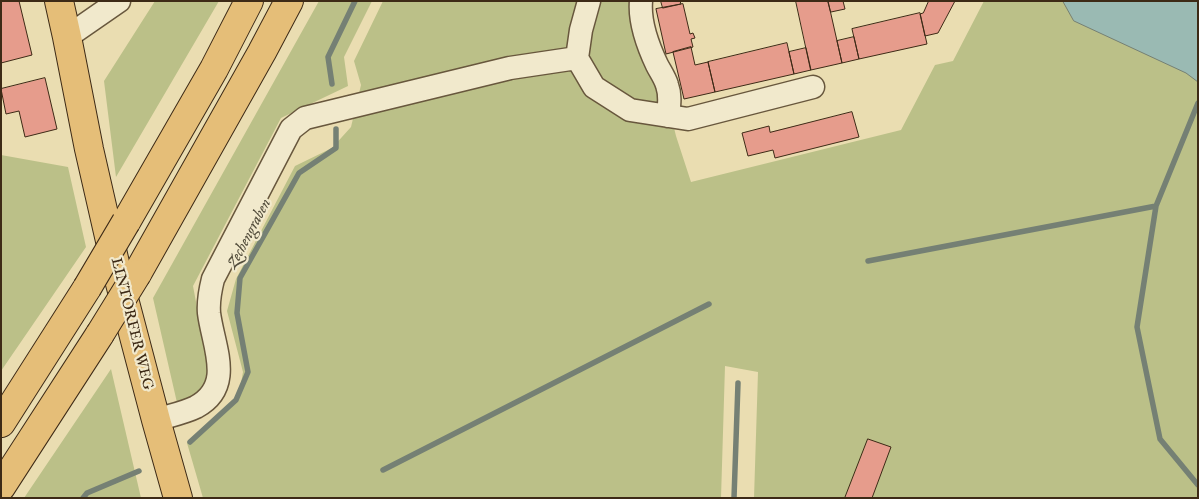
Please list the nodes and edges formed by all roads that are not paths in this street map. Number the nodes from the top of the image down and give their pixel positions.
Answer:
1 (59, 1) edge
2 (119, 1) edge
3 (249, 1) edge
4 (289, 1) edge
5 (590, 1) edge
6 (641, 1) edge
7 (67, 37) junction
8 (577, 58) junction
9 (813, 87) dead end
10 (668, 116) junction
11 (156, 420) junction
12 (1, 423) edge
13 (1, 487) edge
14 (178, 498) edge

1 - 7 main road, LINTORFER WEG
2 - 7 street
3 - 12 main road, bridge
4 - 13 main road, bridge
5 - 8 street
6 - 10 street
7 - 11 main road, LINTORFER WEG
8 - 10 street
8 - 11 street
9 - 10 street
11 - 14 main road, LINTORFER WEG

